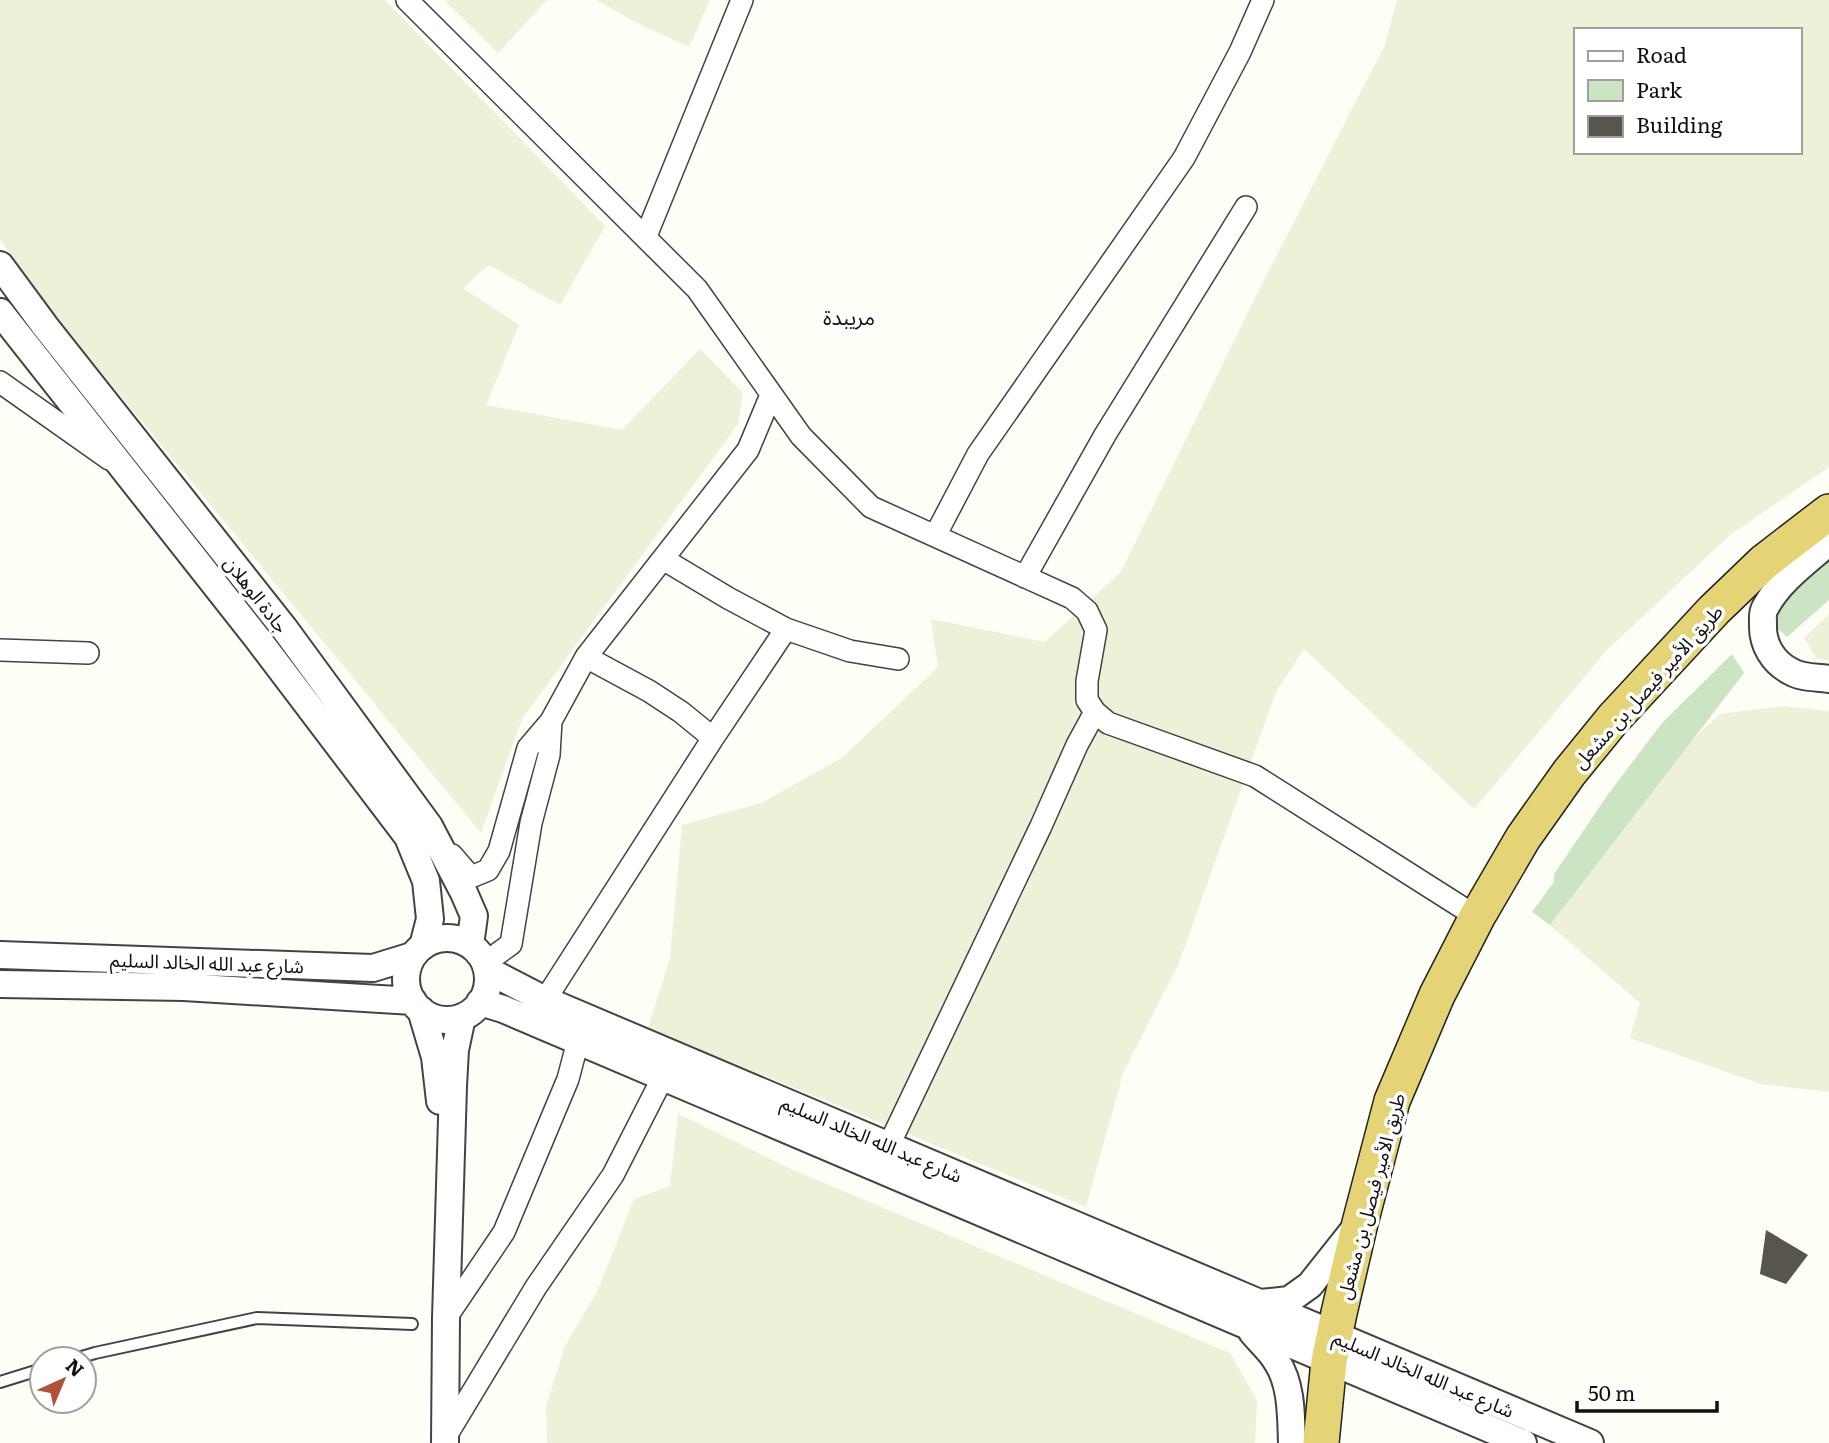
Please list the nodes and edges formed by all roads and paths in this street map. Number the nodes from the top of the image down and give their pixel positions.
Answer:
1 (407, 0) edge
2 (742, 0) edge
3 (1263, 0) edge
4 (1246, 207) dead end
5 (646, 236) junction
6 (0, 265) edge
7 (0, 312) edge
8 (0, 382) edge
9 (771, 395) junction
10 (122, 468) junction
11 (1829, 512) edge
12 (935, 536) junction
13 (1829, 542) edge
14 (663, 559) junction
15 (1025, 577) junction
16 (786, 629) junction
17 (0, 650) edge
18 (88, 653) dead end
19 (586, 657) junction
20 (898, 659) dead end
21 (1829, 679) edge
22 (1095, 712) junction
23 (551, 721) junction
24 (713, 738) junction
25 (429, 827) junction
26 (1477, 917) junction
27 (418, 951) junction
28 (0, 955) edge
29 (480, 959) junction
30 (0, 984) edge
31 (545, 1000) junction
32 (417, 1006) junction
33 (471, 1010) junction
34 (578, 1041) junction
35 (663, 1077) junction
36 (889, 1146) junction
37 (450, 1189) junction
38 (1360, 1223) junction
39 (1252, 1315) junction
40 (446, 1318) junction
41 (412, 1324) dead end
42 (1332, 1348) junction
43 (98, 1352) edge
44 (28, 1373) edge
45 (1442, 1381) junction
46 (0, 1382) edge
47 (1426, 1402) junction
48 (445, 1439) edge
49 (1292, 1443) edge
50 (1321, 1443) edge
51 (1523, 1443) edge
52 (1590, 1443) edge

1 - 5 street
2 - 5 street
3 - 12 street
4 - 15 street
5 - 9 street
6 - 25 street, جادة الوهلان
7 - 10 street, جادة الوهلان
8 - 10 street
9 - 12 street
9 - 14 street
10 - 27 street, جادة الوهلان
11 - 26 highway, طريق الأمير فيصل بن مشعل
12 - 15 street
13 - 21 street
14 - 16 street
14 - 19 street
15 - 22 street
16 - 20 street
16 - 24 street
17 - 18 street
19 - 23 street
19 - 24 street
22 - 26 street
22 - 36 street
23 - 25 street
23 - 29 street
24 - 31 street
25 - 29 street, جادة الوهلان
26 - 38 highway, طريق الأمير فيصل بن مشعل
27 - 28 street, شارع عبد الله الخالد السليم
27 - 29 street
27 - 32 street
29 - 31 street, شارع عبد الله الخالد السليم
29 - 33 street
30 - 32 street, شارع عبد الله الخالد السليم
31 - 36 street, شارع عبد الله الخالد السليم
32 - 33 street
32 - 37 street
33 - 34 street, شارع عبد الله الخالد السليم
33 - 37 street
34 - 35 street, شارع عبد الله الخالد السليم
34 - 40 street
35 - 39 street, شارع عبد الله الخالد السليم
35 - 48 street
36 - 39 street, شارع عبد الله الخالد السليم
37 - 40 street
38 - 39 street
38 - 42 highway, طريق الأمير فيصل بن مشعل
39 - 42 street, شارع عبد الله الخالد السليم
39 - 49 street, شارع عبد الله الخالد السليم
40 - 48 street
41 - 43 lane
42 - 45 street, شارع عبد الله الخالد السليم
42 - 47 street, شارع عبد الله الخالد السليم
42 - 50 highway, طريق الأمير فيصل بن مشعل
44 - 46 lane
45 - 47 street
45 - 52 street, شارع عبد الله الخالد السليم
47 - 51 street, شارع عبد الله الخالد السليم

